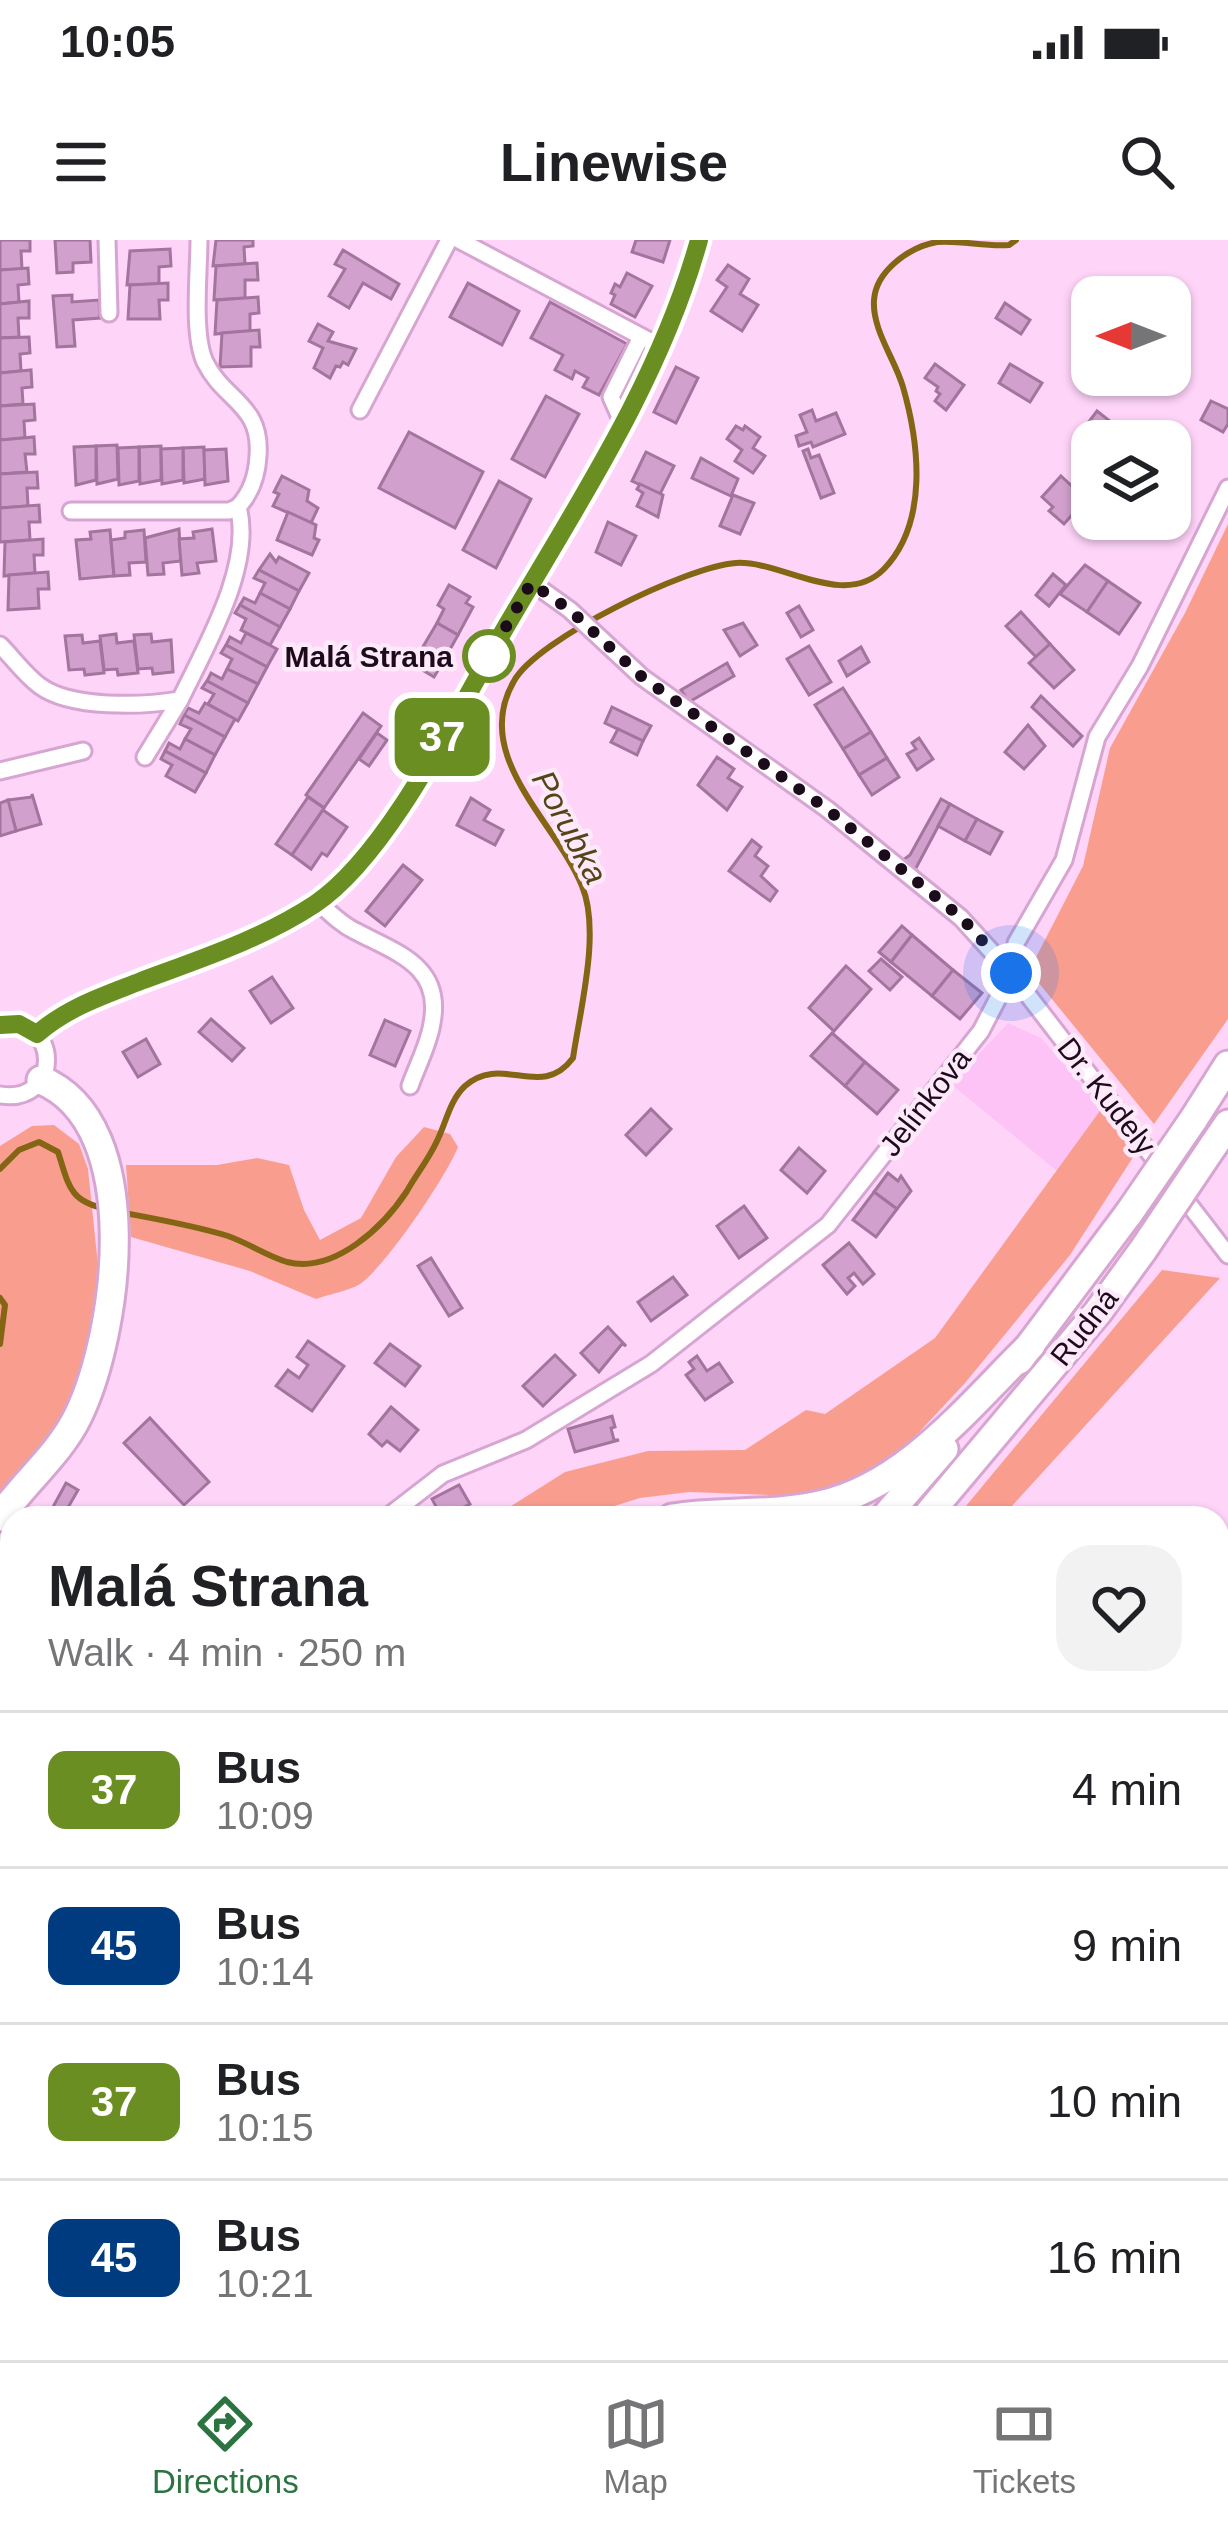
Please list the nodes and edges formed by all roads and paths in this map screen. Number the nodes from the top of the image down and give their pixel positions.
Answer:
1 (107, 240) edge
2 (199, 240) edge
3 (449, 240) edge
4 (460, 240) edge
5 (699, 240) edge
6 (109, 313) dead end
7 (641, 337) junction
8 (662, 347) junction
9 (360, 410) dead end
10 (624, 426) junction
11 (1228, 488) edge
12 (238, 507) junction
13 (71, 511) dead end
14 (531, 583) junction
15 (0, 645) edge
16 (180, 700) junction
17 (83, 751) dead end
18 (145, 758) dead end
19 (0, 771) edge
20 (318, 902) junction
21 (1011, 973) junction
22 (0, 1025) edge
23 (37, 1034) junction
24 (1228, 1065) edge
25 (41, 1080) junction
26 (410, 1085) dead end
27 (0, 1095) edge
28 (1221, 1135) edge
29 (1228, 1255) edge
30 (1031, 1345) junction
31 (9, 1506) edge
32 (401, 1506) edge
33 (810, 1506) edge
34 (894, 1506) edge
35 (935, 1506) edge

1 - 6 street
2 - 12 street
3 - 9 street
4 - 7 street
5 - 8 street
7 - 8 street
7 - 10 street
8 - 10 street
10 - 14 street
11 - 21 street, Jelínkova
12 - 13 street
12 - 16 street
14 - 20 street
14 - 21 street, Dr. Kudely
15 - 16 street
16 - 18 street
17 - 19 street
20 - 23 street
20 - 26 street
21 - 29 street, Dr. Kudely
21 - 32 street, Jelínkova
22 - 23 street
23 - 25 street
24 - 30 highway, Rudná, bridge
25 - 27 street
25 - 31 highway
28 - 35 highway, Rudná, bridge
30 - 33 highway
30 - 34 highway, Rudná

